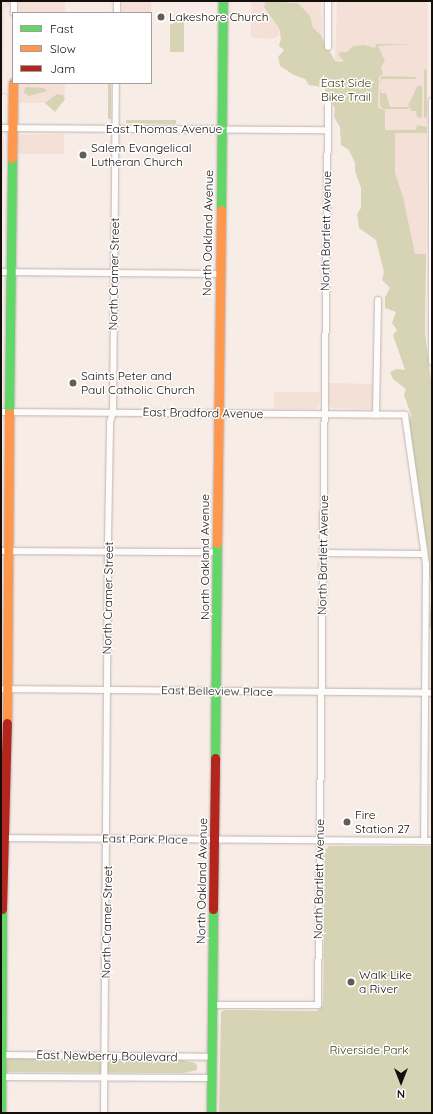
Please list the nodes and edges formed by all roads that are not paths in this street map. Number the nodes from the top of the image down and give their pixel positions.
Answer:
1 (14, 1) edge
2 (117, 1) edge
3 (223, 1) edge
4 (328, 1) edge
5 (14, 12) edge
6 (117, 12) edge
7 (328, 47) dead end
8 (13, 84) edge
9 (116, 84) edge
10 (432, 101) edge
11 (328, 104) dead end
12 (1, 128) edge
13 (12, 128) junction
14 (116, 129) junction
15 (222, 130) junction
16 (327, 130) junction
17 (5, 272) edge
18 (114, 273) junction
19 (220, 274) junction
20 (378, 300) dead end
21 (432, 362) edge
22 (4, 412) edge
23 (113, 412) junction
24 (218, 413) junction
25 (324, 414) junction
26 (376, 415) junction
27 (5, 551) edge
28 (108, 551) junction
29 (217, 552) junction
30 (323, 553) junction
31 (423, 554) junction
32 (4, 689) edge
33 (107, 690) junction
34 (216, 691) junction
35 (320, 692) junction
36 (429, 693) edge
37 (2, 838) edge
38 (108, 838) junction
39 (214, 839) junction
40 (320, 840) junction
41 (424, 841) junction
42 (432, 841) edge
43 (213, 1005) junction
44 (1, 1055) edge
45 (105, 1056) junction
46 (212, 1057) junction
47 (1, 1077) edge
48 (105, 1078) junction
49 (212, 1078) junction
50 (1, 1113) edge
51 (104, 1113) edge
52 (211, 1113) edge

1 - 5 street
2 - 6 street
3 - 15 main road, North Oakland Avenue
4 - 7 street
8 - 13 main road
9 - 14 street, North Cramer Street
10 - 21 street
11 - 16 street, North Bartlett Avenue
12 - 13 street, East Thomas Avenue
13 - 14 street, East Thomas Avenue
13 - 17 main road
14 - 15 street, East Thomas Avenue
14 - 18 street, North Cramer Street
15 - 16 street, East Thomas Avenue
15 - 19 main road, North Oakland Avenue
16 - 25 street, North Bartlett Avenue
17 - 18 street
17 - 22 main road
18 - 19 street
18 - 23 street, North Cramer Street
19 - 24 main road, North Oakland Avenue
20 - 26 street
22 - 23 street, East Bradford Avenue
22 - 27 main road
23 - 24 street, East Bradford Avenue
23 - 28 street, North Cramer Street
24 - 25 street, East Bradford Avenue
24 - 29 main road, North Oakland Avenue
25 - 26 street, East Bradford Avenue
25 - 30 street, North Bartlett Avenue
26 - 31 street, East Bradford Avenue
27 - 28 street
27 - 32 main road
28 - 29 street
28 - 33 street, North Cramer Street
29 - 34 main road, North Oakland Avenue
30 - 31 street
30 - 35 street, North Bartlett Avenue
31 - 36 street
32 - 33 street, East Belleview Place
32 - 37 main road
33 - 34 street, East Belleview Place
33 - 38 street, North Cramer Street
34 - 35 street, East Belleview Place
34 - 39 main road, North Oakland Avenue
35 - 36 street, East Belleview Place
35 - 40 street, North Bartlett Avenue
36 - 41 street
37 - 38 street, East Park Place
37 - 44 main road
38 - 39 street, East Park Place
38 - 45 street, North Cramer Street
39 - 40 street, East Park Place
39 - 43 main road, North Oakland Avenue
40 - 41 street, East Park Place
40 - 43 street, North Bartlett Avenue
41 - 42 street, East Park Place
43 - 46 main road, North Oakland Avenue
44 - 45 street, East Newberry Boulevard
44 - 47 main road
45 - 46 street, East Newberry Boulevard
45 - 48 street, North Cramer Street
46 - 49 main road, North Oakland Avenue
47 - 48 street, East Newberry Boulevard
47 - 50 main road
48 - 49 street, East Newberry Boulevard
48 - 51 street, North Cramer Street
49 - 52 main road, North Oakland Avenue

